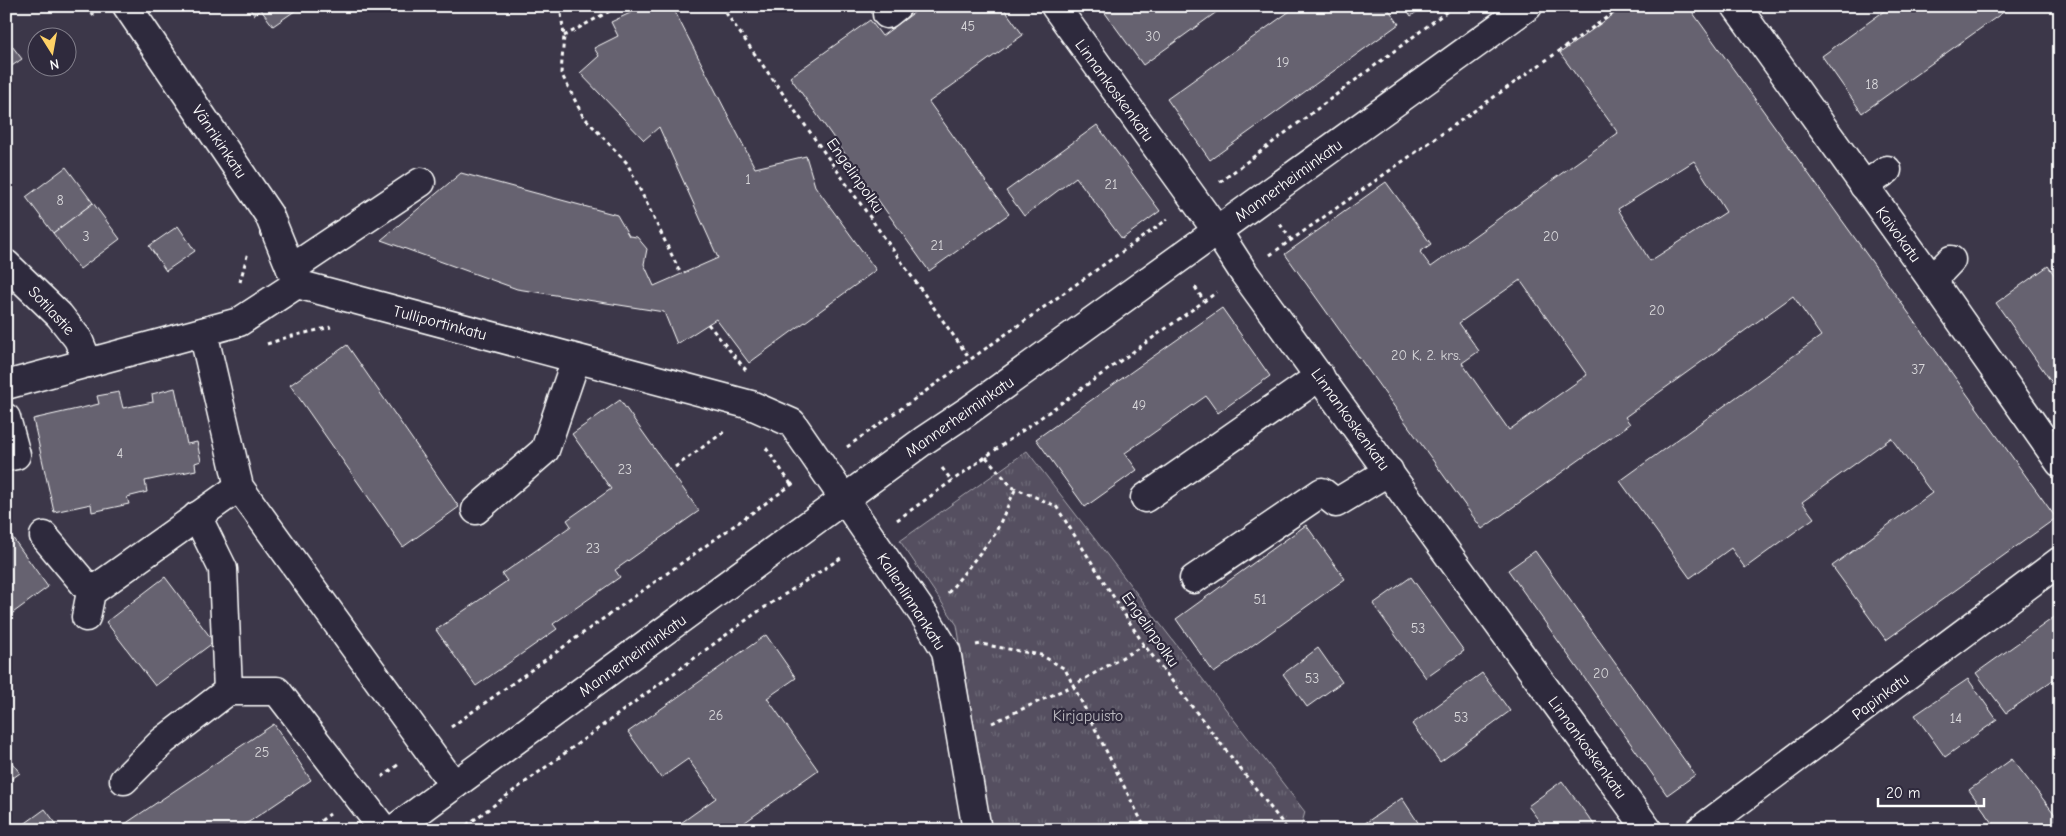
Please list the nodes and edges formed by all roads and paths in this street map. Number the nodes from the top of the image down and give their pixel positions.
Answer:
1 (87, 6) edge
2 (128, 6) edge
3 (560, 6) edge
4 (619, 6) edge
5 (720, 6) edge
6 (1055, 6) edge
7 (1454, 6) edge
8 (1528, 6) edge
9 (1622, 6) edge
10 (1736, 6) edge
11 (98, 22) dead end
12 (564, 36) junction
13 (1887, 170) dead end
14 (421, 182) dead end
15 (1864, 186) junction
16 (1194, 201) junction
17 (1217, 231) junction
18 (248, 244) dead end
19 (1952, 260) dead end
20 (6, 264) edge
21 (1244, 272) junction
22 (681, 274) dead end
23 (294, 277) junction
24 (1932, 280) junction
25 (239, 285) dead end
26 (708, 324) dead end
27 (203, 332) junction
28 (576, 359) junction
29 (970, 359) junction
30 (88, 363) junction
31 (1320, 376) junction
32 (6, 385) edge
33 (751, 405) junction
34 (6, 418) edge
35 (726, 430) dead end
36 (6, 457) edge
37 (986, 457) junction
38 (2060, 463) edge
39 (821, 465) junction
40 (676, 467) dead end
41 (1388, 471) junction
42 (239, 487) junction
43 (1015, 490) junction
44 (1145, 498) dead end
45 (844, 499) junction
46 (476, 510) dead end
47 (198, 516) junction
48 (44, 536) dead end
49 (871, 538) junction
50 (2060, 561) edge
51 (1194, 579) dead end
52 (926, 618) junction
53 (1144, 645) junction
54 (946, 651) junction
55 (1074, 685) junction
56 (228, 691) junction
57 (962, 737) junction
58 (426, 745) junction
59 (124, 780) dead end
60 (454, 785) junction
61 (356, 795) junction
62 (308, 830) edge
63 (384, 830) edge
64 (393, 830) edge
65 (460, 830) edge
66 (977, 830) edge
67 (1146, 830) edge
68 (1288, 830) edge
69 (1648, 830) edge
70 (1700, 830) edge

1 - 11 path
2 - 23 street, Vänrikinkatu
3 - 12 path
4 - 12 path
5 - 29 path, Engelinpolku
6 - 16 street, Linnankoskenkatu
7 - 16 path
8 - 17 street, Mannerheiminkatu
9 - 21 path
10 - 15 street, Kaivokatu
12 - 22 path
13 - 15 street
14 - 23 street
15 - 24 street, Kaivokatu
16 - 17 street, Linnankoskenkatu
16 - 29 path
17 - 21 street, Linnankoskenkatu
17 - 45 street, Mannerheiminkatu
18 - 25 path
19 - 24 street
20 - 30 street, Sotilastie
21 - 31 street, Linnankoskenkatu
21 - 37 path
23 - 27 street
23 - 28 street, Tulliportinkatu
24 - 38 street, Kaivokatu
26 - 33 path
27 - 30 street
27 - 42 street
28 - 33 street, Tulliportinkatu
28 - 46 street
29 - 39 path
30 - 32 street
31 - 41 street, Linnankoskenkatu
31 - 44 street
33 - 39 street, Tulliportinkatu
34 - 36 street
35 - 40 path
37 - 43 path, Engelinpolku
37 - 49 path
39 - 45 street, Tulliportinkatu
39 - 58 path
41 - 51 street
41 - 69 street, Linnankoskenkatu
42 - 47 street
42 - 58 street
43 - 52 path
43 - 53 path, Engelinpolku
45 - 49 street, Kallenlinnankatu
45 - 60 street, Mannerheiminkatu
47 - 48 street
47 - 56 street
49 - 52 street, Kallenlinnankatu
49 - 65 path
50 - 70 street, Papinkatu
52 - 54 street, Kallenlinnankatu
53 - 55 path
53 - 68 path, Engelinpolku
54 - 55 path
54 - 57 street, Kallenlinnankatu
55 - 57 path
55 - 67 path
56 - 59 street
56 - 61 street
57 - 66 street, Kallenlinnankatu
58 - 60 street
58 - 61 path
60 - 64 street, Mannerheiminkatu
61 - 62 path
61 - 63 street

